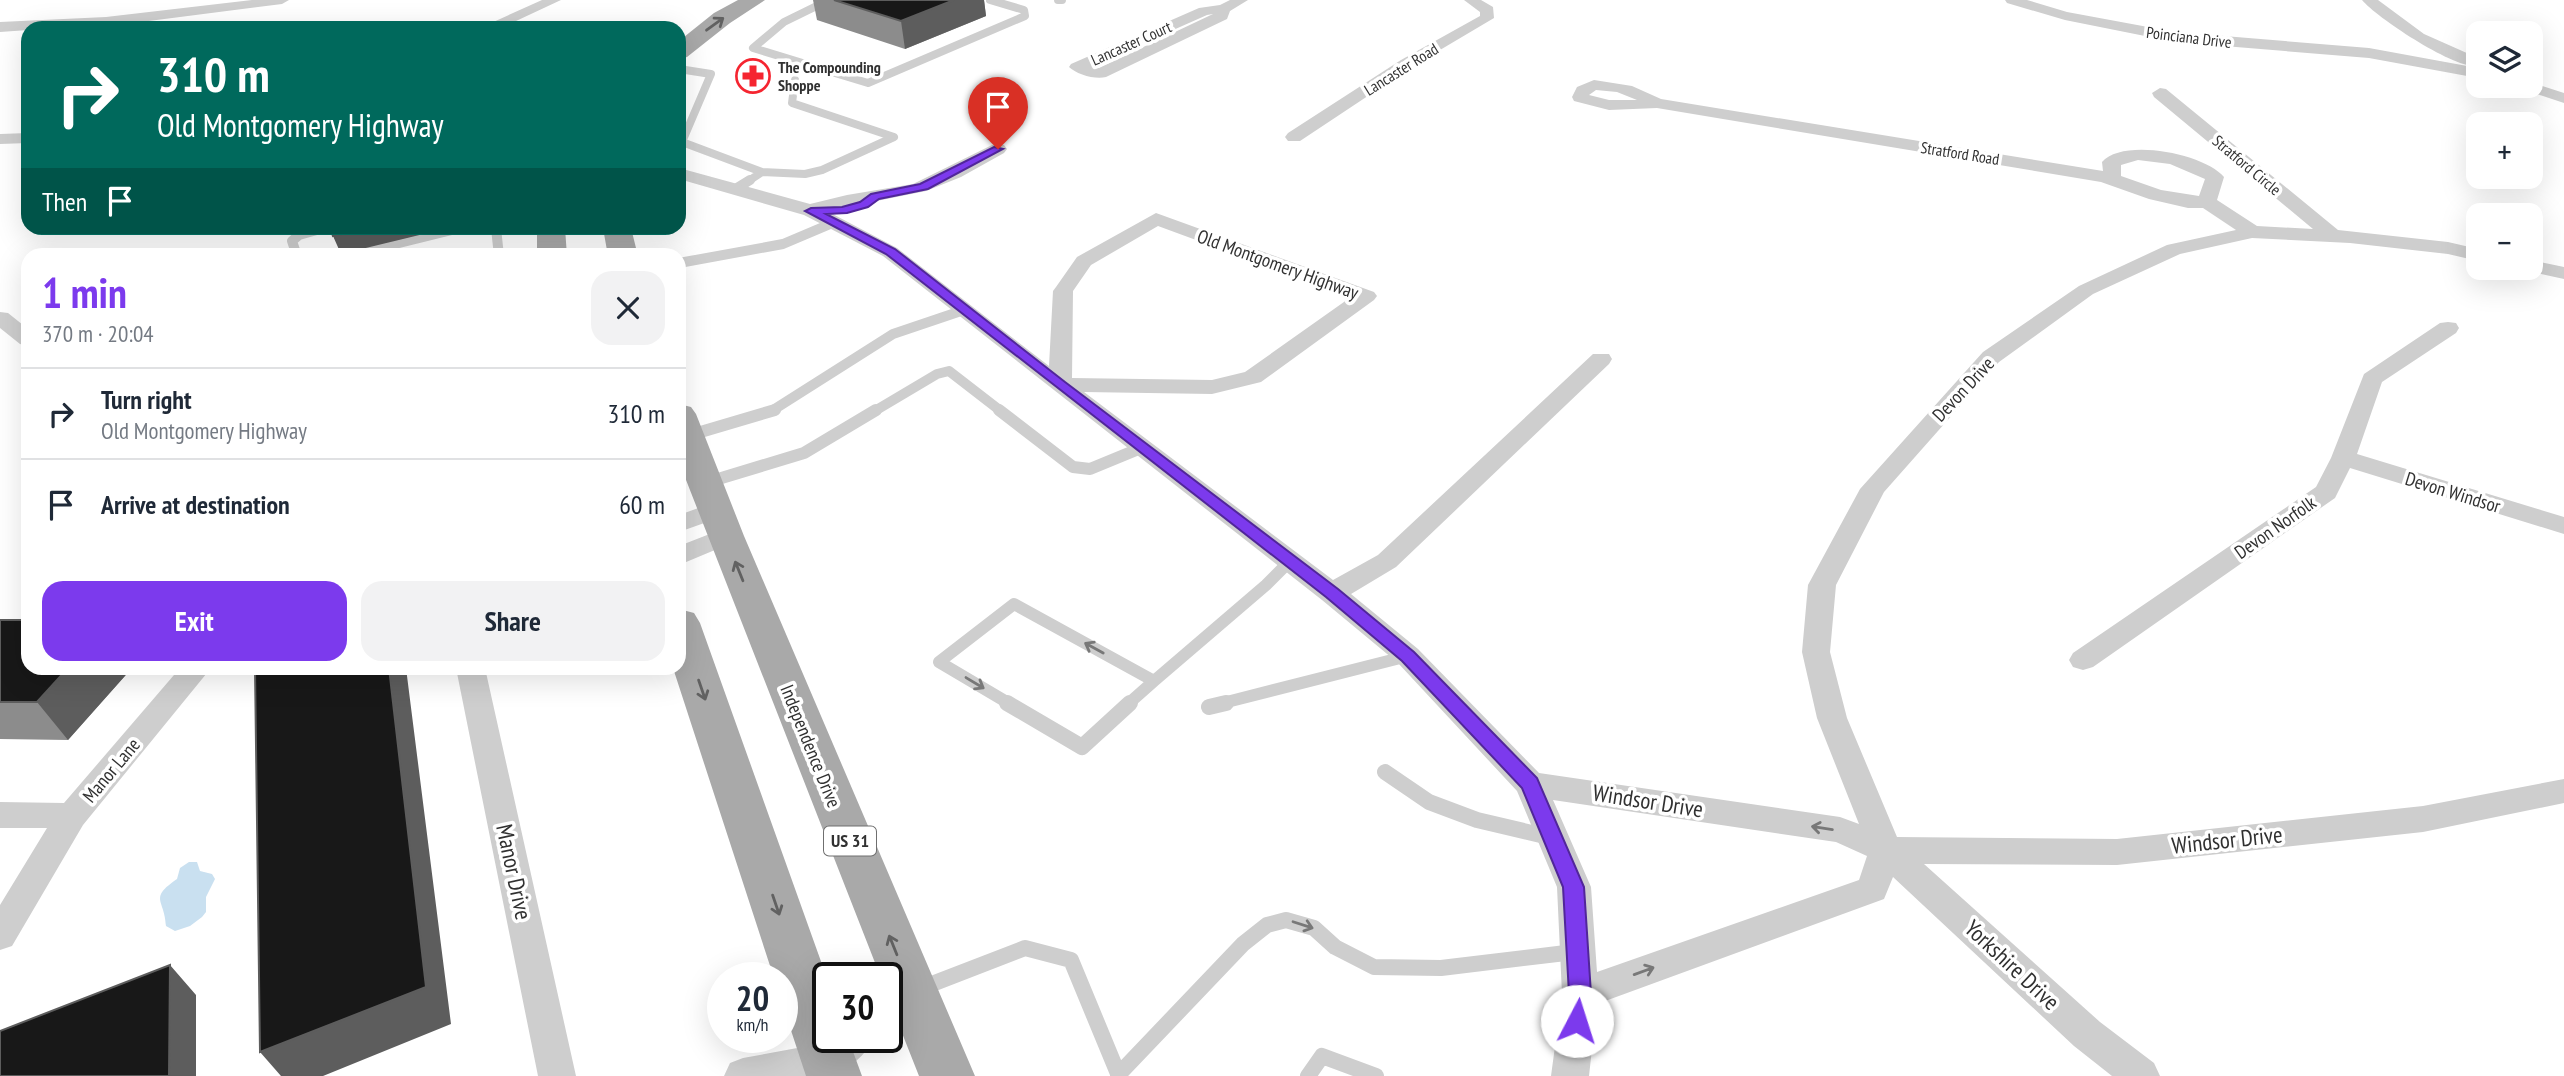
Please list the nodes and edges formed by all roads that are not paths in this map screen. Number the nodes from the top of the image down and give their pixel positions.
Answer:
1 (280, 0) edge
2 (554, 0) edge
3 (754, 0) edge
4 (829, 0) edge
5 (990, 0) edge
6 (1241, 0) edge
7 (1471, 0) edge
8 (2012, 0) edge
9 (2369, 0) edge
10 (1223, 9) junction
11 (115, 21) edge
12 (504, 21) edge
13 (21, 26) edge
14 (0, 27) edge
15 (1153, 34) junction
16 (2420, 37) junction
17 (1173, 39) junction
18 (686, 46) edge
19 (2369, 53) junction
20 (2466, 58) edge
21 (686, 70) edge
22 (2466, 72) edge
23 (794, 80) dead end
24 (2543, 91) edge
25 (2160, 93) dead end
26 (2564, 98) edge
27 (1657, 103) dead end
28 (686, 133) edge
29 (1294, 137) dead end
30 (21, 138) edge
31 (0, 139) edge
32 (686, 144) edge
33 (998, 149) dead end
34 (762, 172) junction
35 (686, 175) edge
36 (2105, 177) junction
37 (737, 188) junction
38 (2207, 202) junction
39 (823, 217) junction
40 (2252, 232) junction
41 (432, 235) edge
42 (2334, 237) junction
43 (379, 248) edge
44 (2466, 252) edge
45 (686, 262) edge
46 (2543, 269) edge
47 (2564, 273) edge
48 (964, 310) junction
49 (0, 318) edge
50 (2448, 328) dead end
51 (21, 334) edge
52 (1601, 359) dead end
53 (1060, 385) junction
54 (686, 425) edge
55 (686, 433) edge
56 (1141, 448) junction
57 (2343, 458) junction
58 (715, 510) junction
59 (686, 521) edge
60 (2564, 526) edge
61 (686, 547) edge
62 (1290, 561) junction
63 (1332, 593) junction
64 (686, 642) edge
65 (1408, 656) junction
66 (2083, 660) dead end
67 (191, 675) edge
68 (471, 675) edge
69 (1154, 681) junction
70 (1209, 706) dead end
71 (1385, 772) dead end
72 (1530, 783) junction
73 (2564, 791) edge
74 (0, 816) edge
75 (72, 816) junction
76 (1553, 838) junction
77 (1886, 850) junction
78 (0, 935) edge
79 (1578, 952) junction
80 (885, 962) edge
81 (1580, 994) junction
82 (903, 1000) edge
83 (903, 1006) edge
84 (839, 1058) edge
85 (557, 1076) edge
86 (743, 1076) edge
87 (947, 1076) edge
88 (1118, 1076) edge
89 (1308, 1076) edge
90 (1376, 1076) edge
91 (1570, 1076) edge
92 (2141, 1076) edge

1 - 11 street
2 - 12 street
18 -> 3 main road
4 - 5 lane
6 - 10 street, Lancaster Court
7 - 29 street, Lancaster Road
8 - 19 street, Poinciana Drive
9 - 16 street
10 - 15 street, Lancaster Court
10 - 17 street, Lancaster Court
13 - 14 street
15 - 17 street
15 - 17 street, Lancaster Court
16 - 19 street, Poinciana Drive
16 - 20 street
19 - 22 street, Poinciana Drive
21 - 28 lane
23 - 34 lane
24 - 26 street
25 - 42 street, Stratford Circle
27 - 36 street, Stratford Road
30 - 31 street
32 - 34 lane
33 - 39 street
34 - 37 lane
35 - 37 street
36 - 38 street, Stratford Road
36 - 38 street, Stratford Circle
37 - 39 street
38 - 40 street, Stratford Road
39 - 45 lane
39 - 48 street
40 - 42 street, Devon Drive
40 - 77 street, Devon Drive
41 - 43 lane
42 - 44 street, Devon Drive
46 - 47 street
48 - 53 street
48 - 54 lane
49 - 51 street
50 - 57 street, Devon Norfolk
52 - 63 street
53 - 53 street, Old Montgomery Highway
53 - 56 street
55 - 58 main road, Independence Drive / US 31
56 - 58 lane
56 - 62 street
57 - 60 street, Devon Windsor
57 - 66 street, Devon Norfolk
58 - 59 street
58 - 61 street
80 -> 58 main road, Independence Drive / US 31
62 - 63 street
62 - 69 lane
63 - 65 street
64 -> 84 main road
65 - 70 lane
65 - 72 street
67 - 75 street, Manor Lane
68 - 85 street, Manor Drive
69 -> 69 lane
71 - 76 lane
72 - 76 street
77 -> 72 street, Windsor Drive
73 - 77 street, Windsor Drive
74 - 75 street, Manor Lane
75 - 78 street
76 - 79 street
81 -> 77 street
77 - 92 street, Yorkshire Drive
79 - 81 street
88 -> 79 lane
81 - 91 street
82 - 88 lane
83 - 87 main road, Independence Drive / US 31
84 - 86 street
89 - 90 lane

